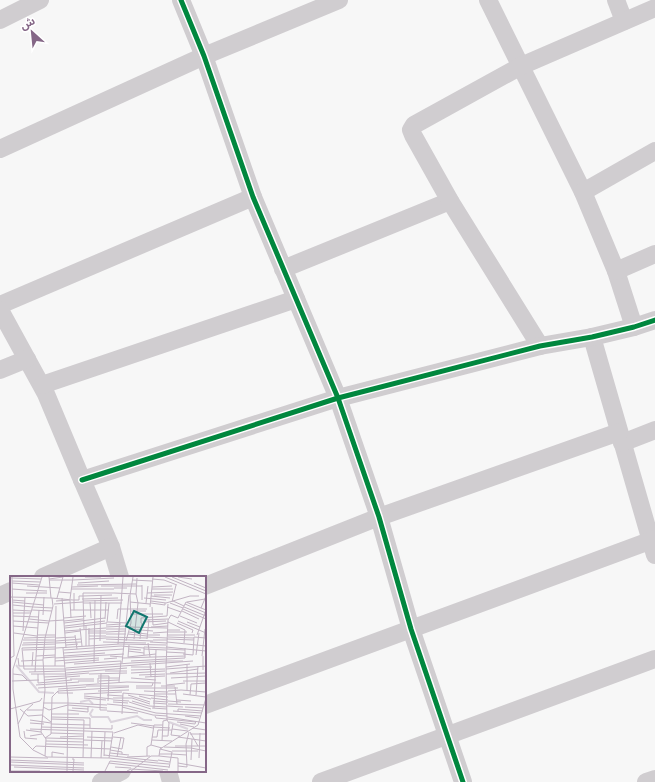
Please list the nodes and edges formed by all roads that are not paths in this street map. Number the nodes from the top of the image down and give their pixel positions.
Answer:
1 (40, 0) edge
2 (181, 0) edge
3 (339, 0) edge
4 (488, 0) edge
5 (616, 0) edge
6 (655, 8) edge
7 (0, 20) edge
8 (624, 21) junction
9 (204, 56) junction
10 (521, 66) junction
11 (0, 149) edge
12 (655, 151) edge
13 (583, 192) junction
14 (253, 197) junction
15 (450, 201) junction
16 (655, 254) edge
17 (283, 269) junction
18 (616, 271) junction
19 (296, 298) junction
20 (0, 305) edge
21 (0, 310) edge
22 (655, 320) edge
23 (634, 327) junction
24 (592, 337) junction
25 (540, 346) junction
26 (27, 359) junction
27 (0, 370) edge
28 (42, 385) junction
29 (338, 398) junction
30 (655, 430) edge
31 (621, 437) junction
32 (82, 480) junction
33 (378, 517) junction
34 (654, 545) edge
35 (111, 547) junction
36 (45, 576) edge
37 (120, 576) edge
38 (206, 586) edge
39 (10, 591) edge
40 (0, 596) edge
41 (412, 629) junction
42 (655, 659) edge
43 (206, 705) edge
44 (447, 736) junction
45 (120, 772) edge
46 (168, 772) edge
47 (655, 779) edge
48 (101, 782) edge
49 (170, 782) edge
50 (321, 782) edge
51 (463, 782) edge
52 (646, 782) edge

1 - 7 street
2 - 9 street
3 - 9 street
4 - 10 street
5 - 8 street
6 - 8 street
8 - 10 street
9 - 11 street
9 - 14 street
10 - 13 street
10 - 15 street
12 - 13 street
13 - 18 street
14 - 17 street
14 - 20 street
15 - 17 street
15 - 25 street
16 - 18 street
17 - 19 street
18 - 23 street
19 - 28 street
19 - 29 street
21 - 26 street
22 - 23 street
23 - 24 street
24 - 25 street
24 - 31 street
25 - 29 street
26 - 27 street
26 - 28 street
28 - 32 street
29 - 32 street
29 - 33 street
30 - 31 street
31 - 33 street
31 - 34 street
32 - 35 street
33 - 38 street
33 - 41 street
34 - 41 street
35 - 36 street
35 - 37 street
39 - 40 street
41 - 43 street
41 - 44 street
42 - 44 street
44 - 50 street
44 - 51 street
45 - 48 street
46 - 49 street
47 - 52 street

